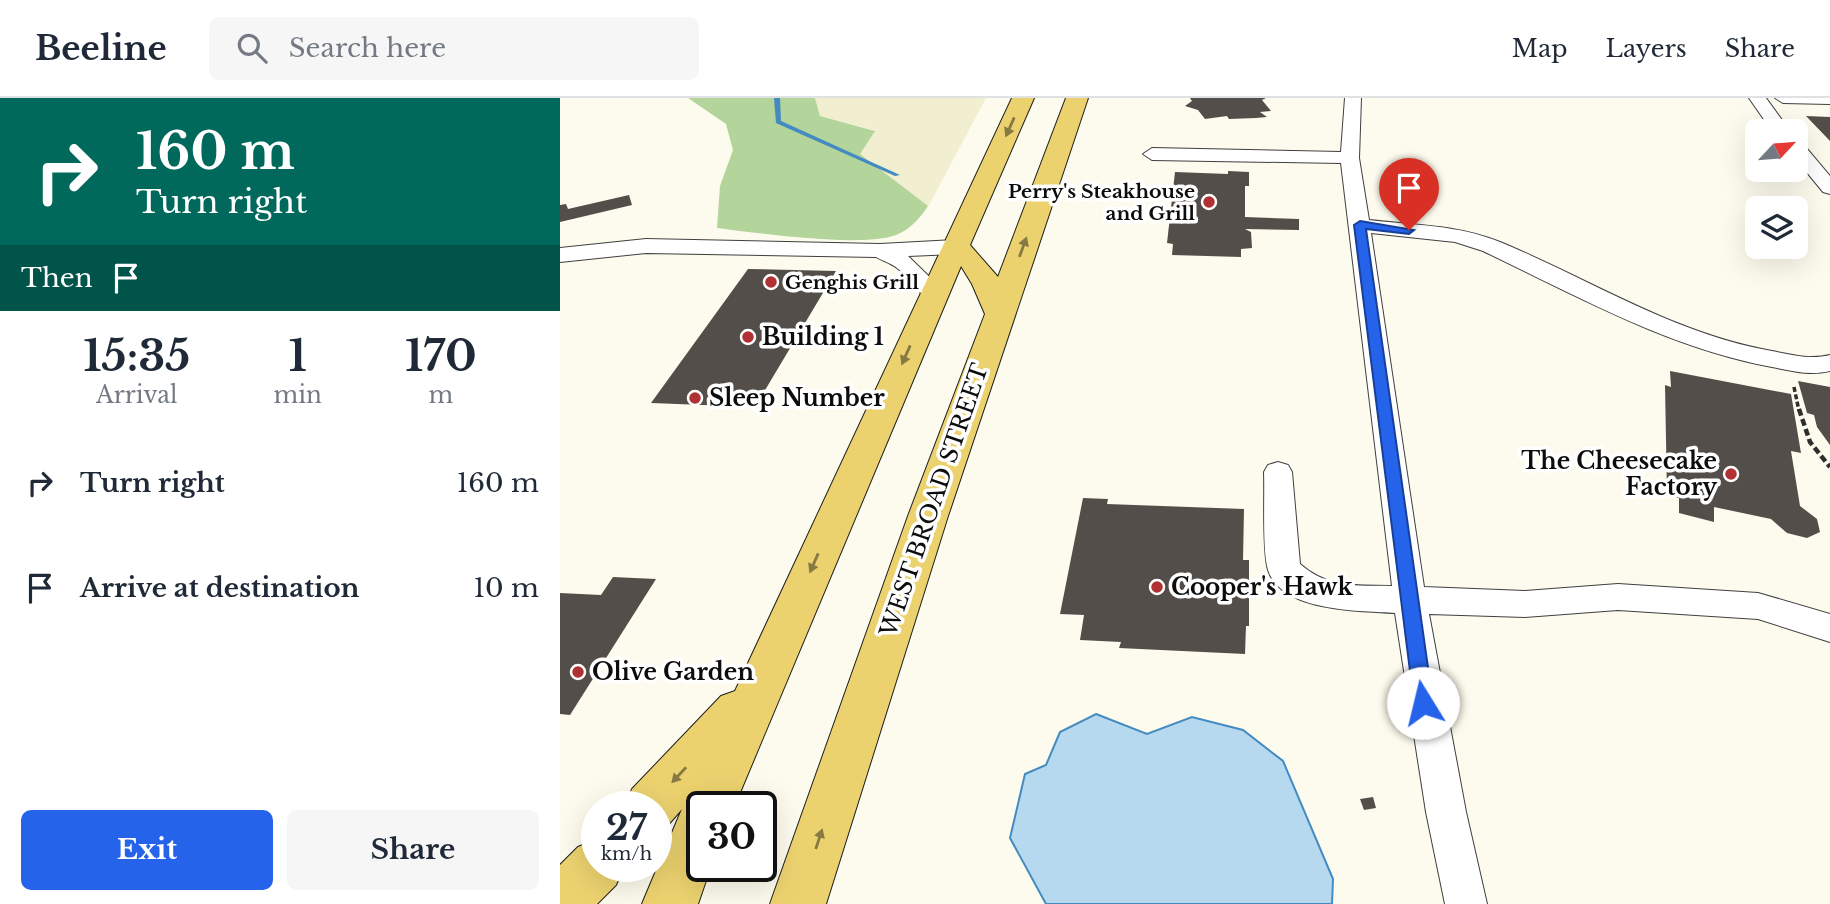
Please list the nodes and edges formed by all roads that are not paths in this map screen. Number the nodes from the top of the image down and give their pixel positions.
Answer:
1 (1023, 98) edge
2 (1077, 98) edge
3 (1353, 98) edge
4 (1757, 98) edge
5 (1783, 98) edge
6 (1830, 100) edge
7 (1772, 119) edge
8 (1152, 154) dead end
9 (1350, 158) junction
10 (1808, 162) edge
11 (1830, 188) edge
12 (1360, 225) junction
13 (954, 247) junction
14 (880, 251) junction
15 (560, 255) edge
16 (934, 293) junction
17 (999, 312) junction
18 (1830, 363) edge
19 (1278, 472) dead end
20 (1408, 600) junction
21 (1830, 628) edge
22 (759, 689) junction
23 (665, 791) edge
24 (715, 791) edge
25 (686, 863) edge
26 (581, 882) edge
27 (560, 903) edge
28 (670, 904) edge
29 (798, 904) edge
30 (1466, 904) edge

1 -> 13 main road
17 -> 2 main road, WEST BROAD STREET
3 - 9 street
4 - 7 street
5 - 6 street
8 - 9 street
9 - 12 street
10 - 11 street
12 - 18 street
12 - 20 street
13 - 14 street
13 - 16 main road
13 - 17 main road
14 - 15 street
14 - 16 street
16 -> 22 main road
29 -> 17 main road, WEST BROAD STREET
19 - 20 street
20 - 21 street
20 - 30 street
22 -> 23 main road
22 - 24 main road
25 - 28 main road
26 - 27 main road

